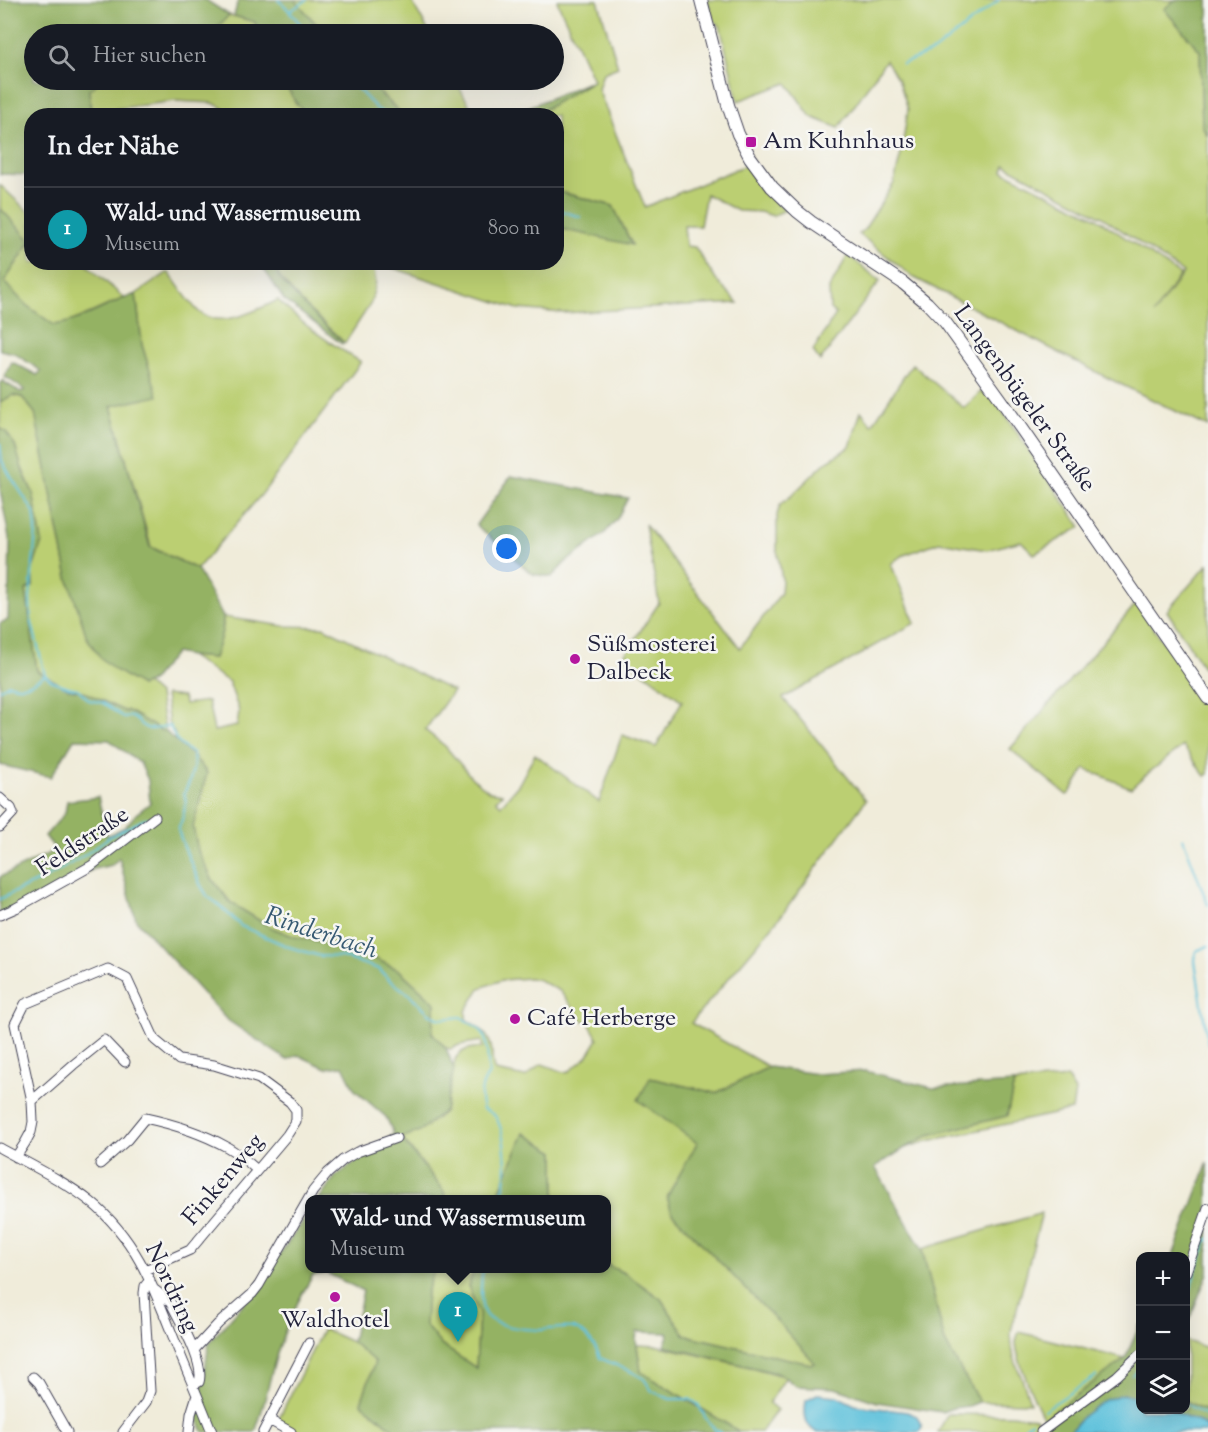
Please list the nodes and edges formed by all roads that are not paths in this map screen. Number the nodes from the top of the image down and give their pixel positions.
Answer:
1 (701, 0) edge
2 (1208, 698) edge
3 (0, 798) edge
4 (155, 817) dead end
5 (0, 828) edge
6 (0, 915) edge
7 (125, 1062) dead end
8 (32, 1101) junction
9 (396, 1138) dead end
10 (0, 1148) edge
11 (16, 1157) junction
12 (100, 1164) dead end
13 (257, 1170) junction
14 (311, 1195) edge
15 (305, 1205) edge
16 (1208, 1208) edge
17 (1190, 1258) edge
18 (145, 1270) junction
19 (150, 1280) junction
20 (155, 1290) junction
21 (309, 1343) dead end
22 (194, 1350) junction
23 (1136, 1358) edge
24 (33, 1377) dead end
25 (193, 1385) junction
26 (197, 1395) junction
27 (269, 1420) junction
28 (1044, 1431) edge
29 (67, 1432) edge
30 (123, 1432) edge
31 (189, 1432) edge
32 (212, 1432) edge
33 (263, 1432) edge
34 (291, 1432) edge

1 - 2 main road, Langenbügeler Straße
3 - 5 street
4 - 6 street, Feldstraße
7 - 8 street
8 - 11 street
8 - 13 street, Finkenweg
9 - 14 street
10 - 11 street, Nordring
11 - 18 street, Nordring
12 - 13 street
13 - 18 street, Finkenweg
15 - 22 street
16 - 17 street
18 - 19 street, Nordring
19 - 20 street, Nordring
19 - 30 street
20 - 22 street
20 - 25 street, Nordring
21 - 27 street
22 - 25 street
23 - 28 street
24 - 29 street
25 - 26 street, Nordring
26 - 31 street
26 - 32 street, Nordring
27 - 33 street
27 - 34 street

